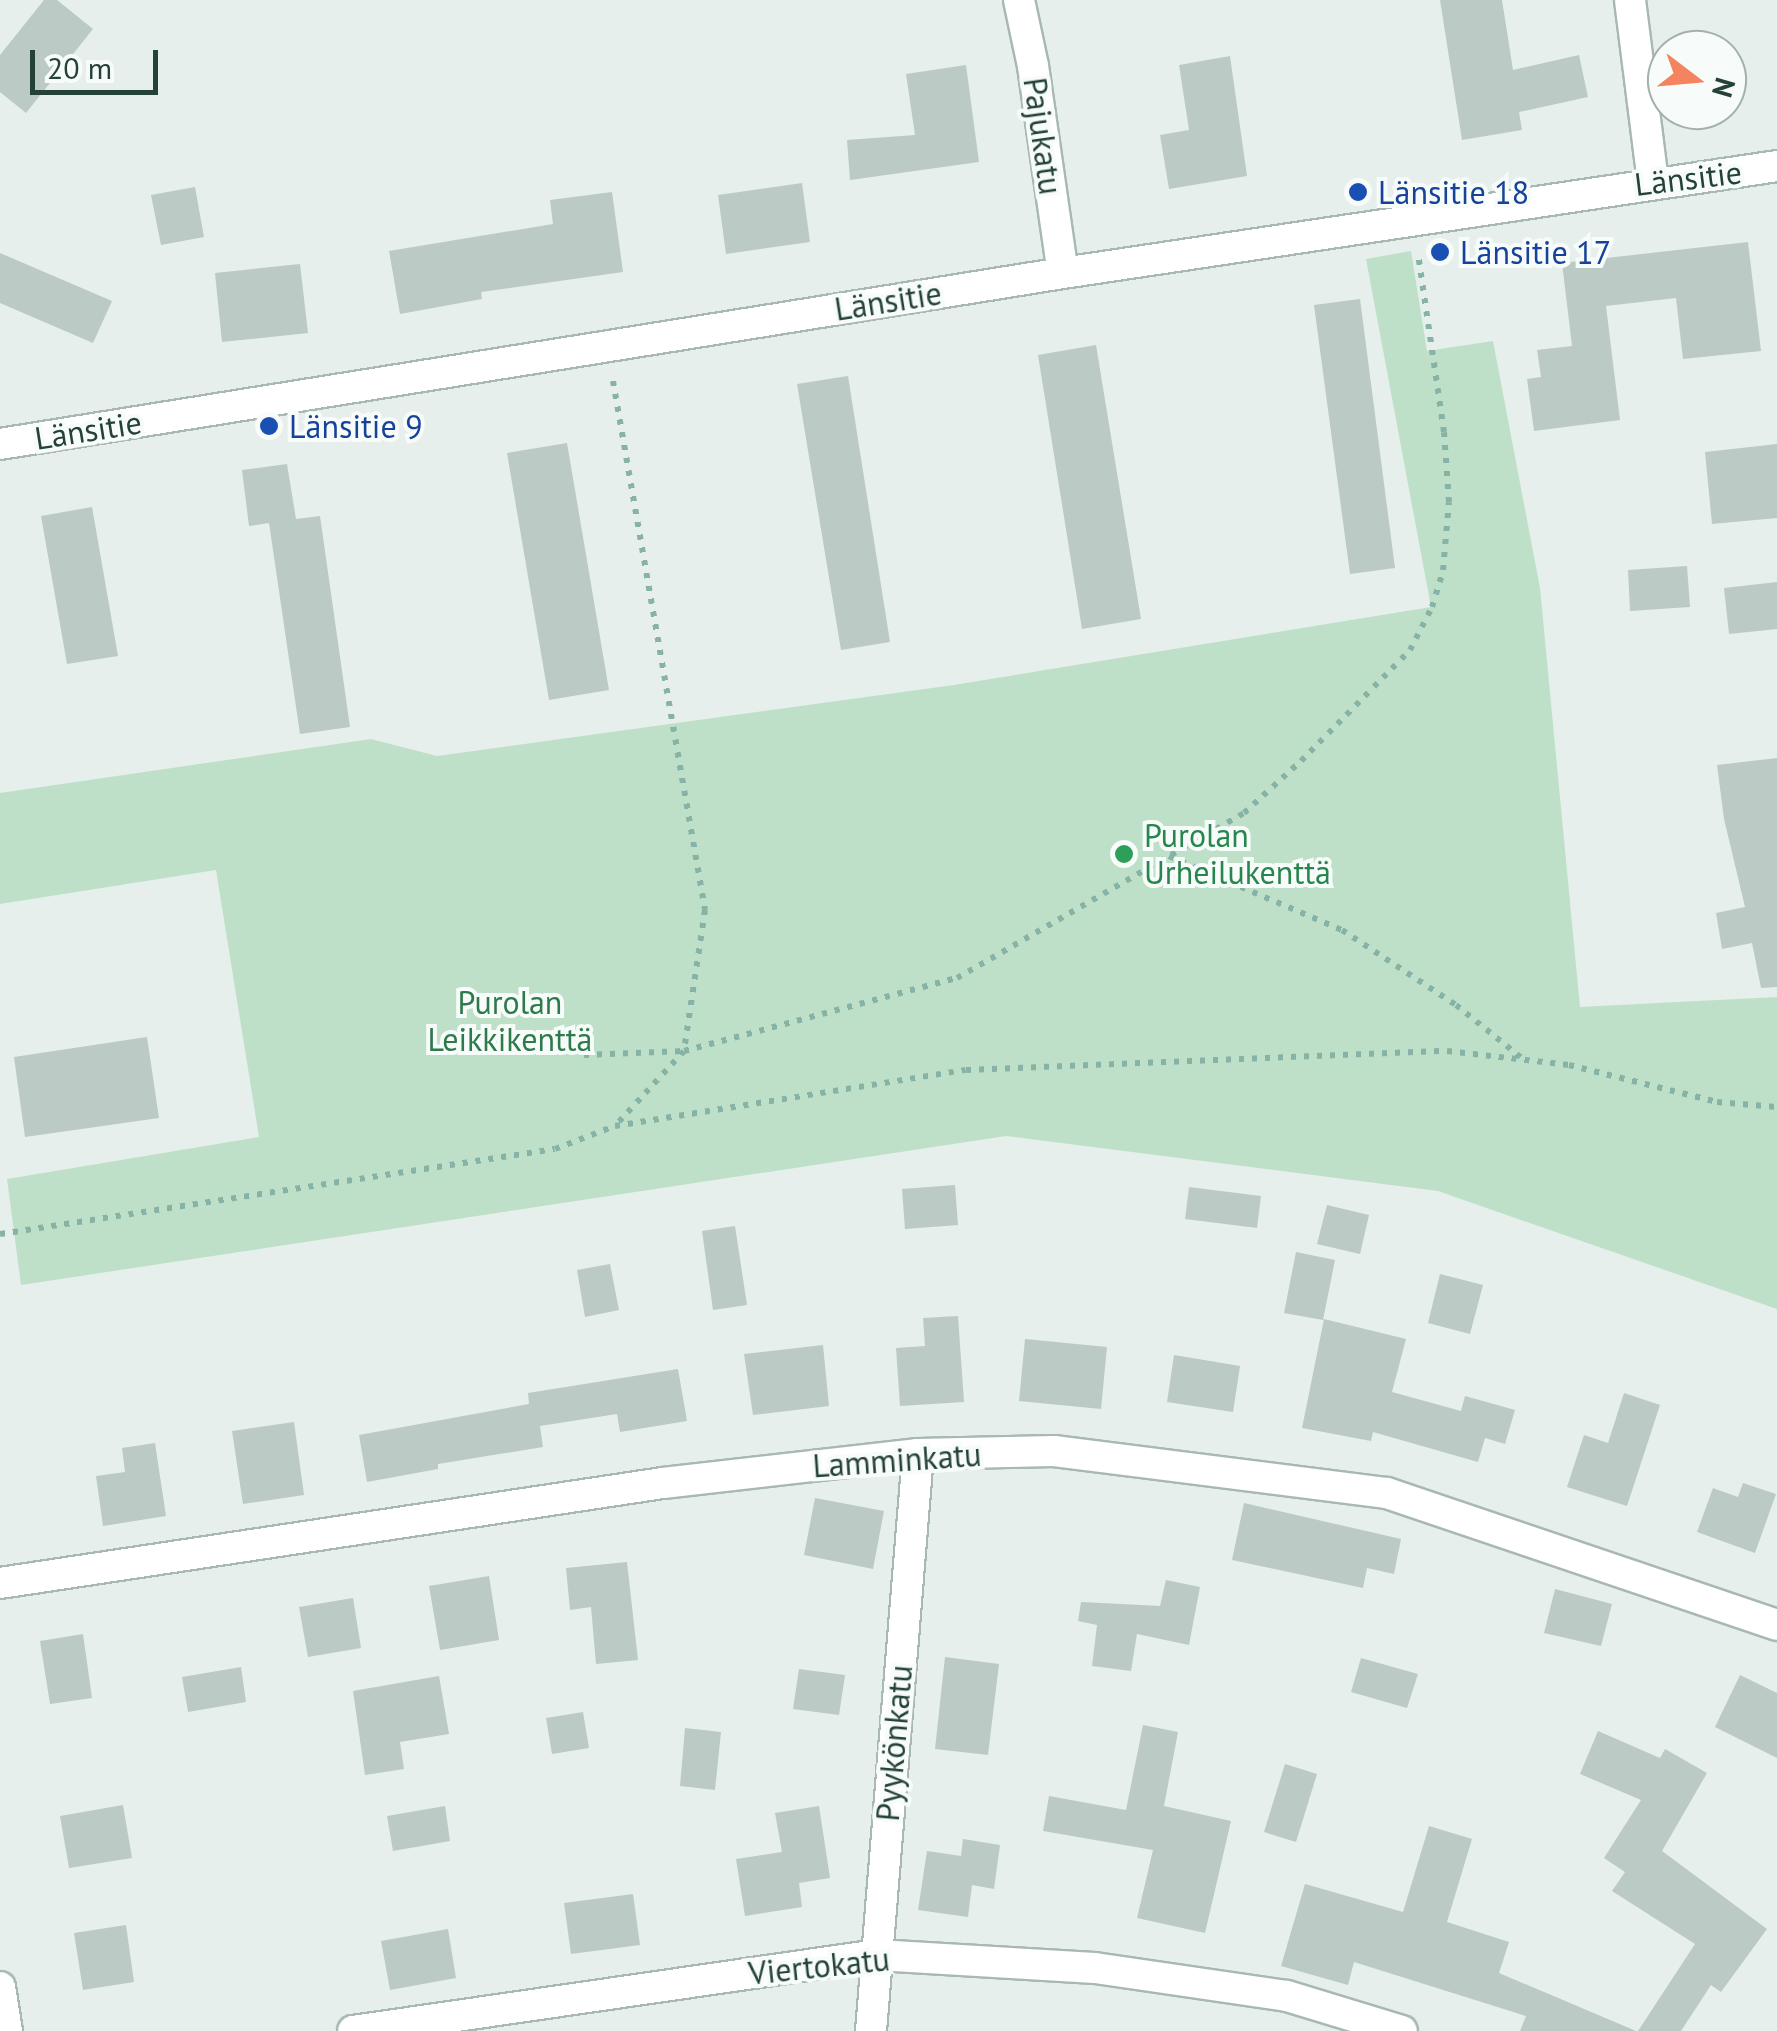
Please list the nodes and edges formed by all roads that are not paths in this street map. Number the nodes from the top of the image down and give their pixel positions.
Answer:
1 (1018, 0) edge
2 (1630, 0) edge
3 (1777, 166) edge
4 (1653, 182) junction
5 (1063, 273) junction
6 (0, 444) edge
7 (918, 1454) junction
8 (0, 1583) edge
9 (1777, 1625) edge
10 (877, 1954) junction
11 (0, 1986) edge
12 (7, 2031) edge
13 (353, 2031) edge
14 (871, 2031) edge
15 (1402, 2031) edge

1 - 5 street, Pajukatu
2 - 4 street
3 - 4 street, Länsitie
4 - 5 street, Länsitie
5 - 6 street, Länsitie
7 - 8 street, Lamminkatu
7 - 9 street, Lamminkatu
7 - 10 street, Pyykönkatu
10 - 13 street, Viertokatu
10 - 14 street, Pyykönkatu
10 - 15 street, Viertokatu
11 - 12 street

